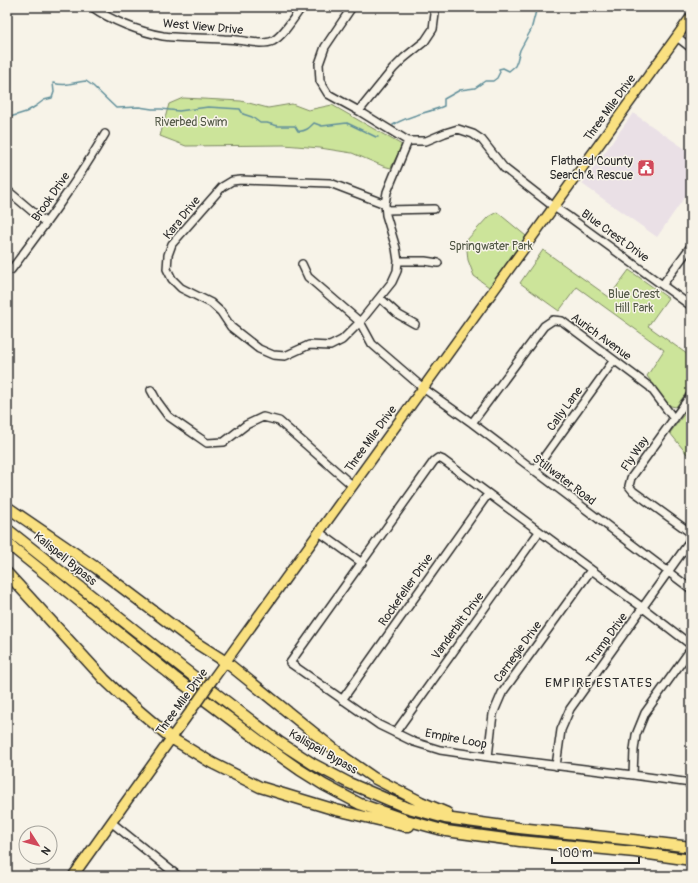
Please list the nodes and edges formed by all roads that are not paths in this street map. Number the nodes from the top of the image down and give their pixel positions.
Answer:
1 (92, 7) edge
2 (302, 7) edge
3 (352, 7) edge
4 (433, 7) edge
5 (691, 17) edge
6 (677, 37) junction
7 (691, 48) edge
8 (359, 111) junction
9 (106, 134) dead end
10 (408, 141) junction
11 (7, 190) edge
12 (385, 207) junction
13 (554, 207) junction
14 (434, 209) dead end
15 (46, 223) junction
16 (691, 246) edge
17 (398, 261) junction
18 (438, 263) dead end
19 (302, 264) dead end
20 (11, 270) dead end
21 (663, 284) junction
22 (380, 298) junction
23 (691, 306) edge
24 (360, 322) junction
25 (415, 324) dead end
26 (614, 360) junction
27 (423, 388) junction
28 (150, 390) dead end
29 (691, 395) edge
30 (674, 419) junction
31 (472, 423) junction
32 (534, 471) junction
33 (353, 486) junction
34 (488, 494) junction
35 (7, 507) edge
36 (7, 529) edge
37 (318, 532) junction
38 (539, 532) junction
39 (7, 543) edge
40 (362, 563) junction
41 (591, 570) junction
42 (668, 572) junction
43 (7, 573) edge
44 (691, 589) edge
45 (643, 608) junction
46 (691, 645) edge
47 (691, 649) edge
48 (226, 662) junction
49 (342, 700) junction
50 (395, 733) junction
51 (171, 738) junction
52 (488, 757) junction
53 (556, 766) junction
54 (633, 775) junction
55 (691, 783) edge
56 (466, 820) junction
57 (111, 822) junction
58 (427, 826) junction
59 (691, 847) edge
60 (691, 860) edge
61 (73, 876) edge
62 (178, 876) edge

1 - 2 street, West View Drive
3 - 8 street
4 - 8 street
5 - 6 main road, Three Mile Drive
6 - 7 street
6 - 13 main road, Three Mile Drive
8 - 10 street
9 - 15 street, Brook Drive
10 - 12 street
10 - 13 street, Blue Crest Drive
11 - 15 street
12 - 14 street
12 - 17 street
12 - 24 street, Kara Drive
13 - 21 street, Blue Crest Drive
13 - 27 main road, Three Mile Drive
15 - 20 street, Brook Drive
16 - 21 street
17 - 18 street
17 - 22 street, Kara Drive
19 - 24 street, Stillwater Road
21 - 23 street, Blue Crest Drive
22 - 24 street, Kara Drive
22 - 25 street
24 - 27 street, Stillwater Road
26 - 30 street, Aurich Avenue
26 - 31 street, Aurich Avenue
26 - 32 street, Cally Lane
27 - 31 street, Stillwater Road
27 - 33 main road, Three Mile Drive
28 - 33 street
29 - 30 street, Fly Way
30 - 42 street, Fly Way
31 - 32 street, Stillwater Road
32 - 42 street, Stillwater Road
33 - 37 main road, Three Mile Drive
34 - 38 street, Empire Loop
34 - 40 street, Empire Loop
34 - 49 street, Rockefeller Drive
35 - 48 highway
36 - 56 highway, Kalispell Bypass
37 - 40 street
37 - 48 main road, Three Mile Drive
38 - 41 street, Empire Loop
38 - 50 street, Vanderbilt Drive
39 - 58 highway, Kalispell Bypass
40 - 49 street, Empire Loop
41 - 45 street, Empire Loop
41 - 52 street, Carnegie Drive
42 - 44 street, Stillwater Road
42 - 45 street, Trump Drive
43 - 51 highway
45 - 46 street, Empire Loop
45 - 53 street, Trump Drive
47 - 54 street
48 - 51 main road, Three Mile Drive, bridge
48 - 56 highway
49 - 50 street, Empire Loop
50 - 52 street, Empire Loop
51 - 57 main road, Three Mile Drive
51 - 58 highway
52 - 53 street, Empire Loop
53 - 54 street, Empire Loop
54 - 55 street, Empire Loop
56 - 59 highway, Kalispell Bypass
57 - 61 main road, Three Mile Drive
57 - 62 street
58 - 60 highway, Kalispell Bypass

